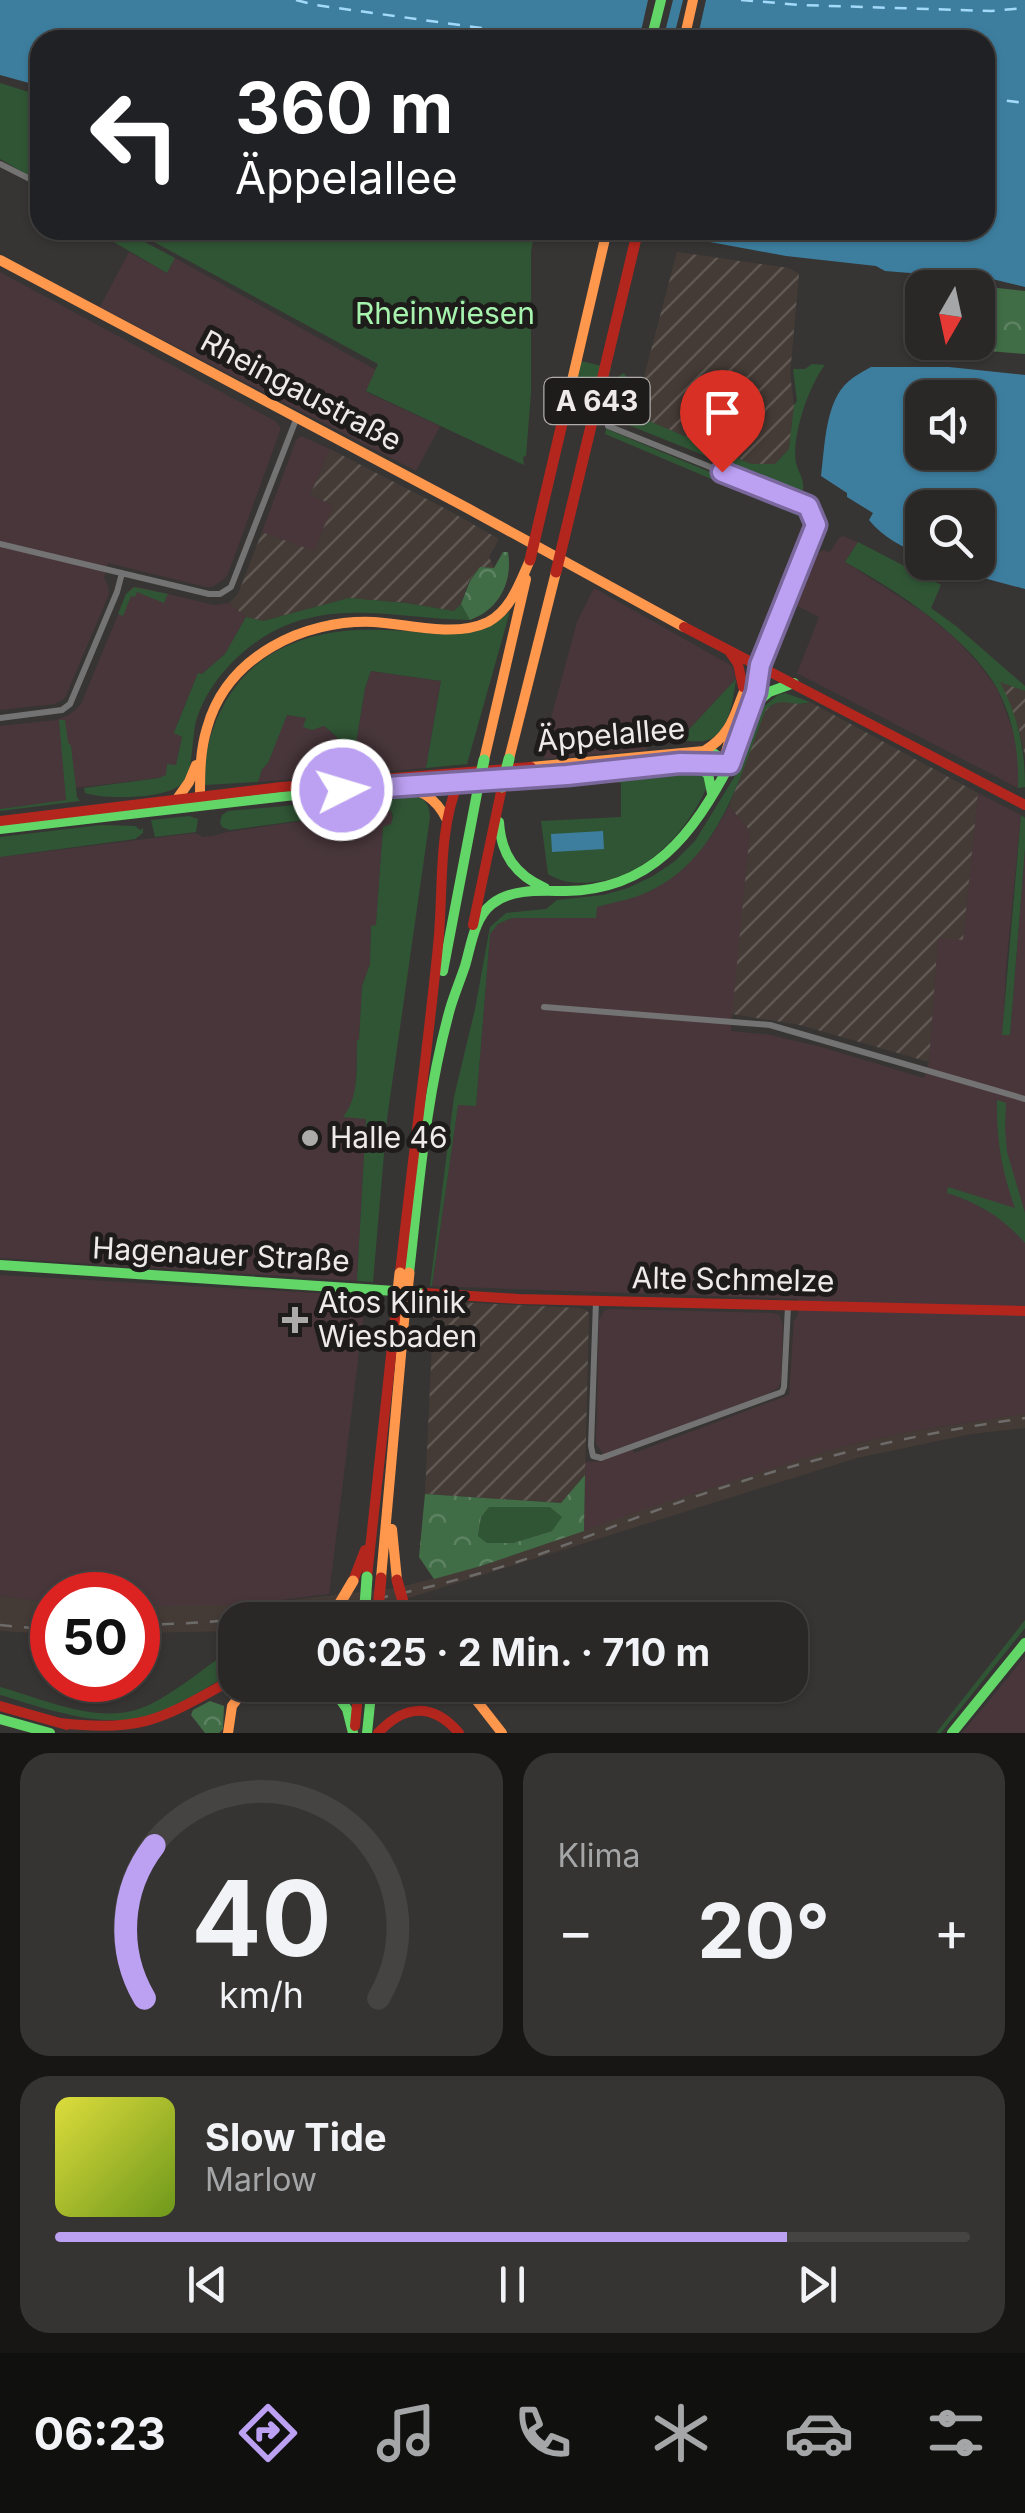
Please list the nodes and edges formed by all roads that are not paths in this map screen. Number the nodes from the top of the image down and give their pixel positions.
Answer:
1 (661, 0) edge
2 (693, 0) edge
3 (654, 30) edge
4 (686, 30) edge
5 (0, 164) edge
6 (30, 179) edge
7 (605, 240) edge
8 (636, 240) edge
9 (0, 260) edge
10 (296, 417) junction
11 (608, 426) dead end
12 (0, 544) edge
13 (530, 560) junction
14 (122, 573) junction
15 (723, 646) junction
16 (760, 665) junction
17 (794, 683) junction
18 (743, 689) junction
19 (750, 712) junction
20 (0, 718) edge
21 (734, 723) junction
22 (704, 751) junction
23 (200, 756) junction
24 (692, 763) junction
25 (726, 763) junction
26 (475, 772) junction
27 (457, 783) junction
28 (396, 785) junction
29 (502, 787) junction
30 (712, 798) junction
31 (178, 799) junction
32 (201, 801) junction
33 (1025, 805) edge
34 (447, 820) junction
35 (0, 821) edge
36 (0, 829) edge
37 (554, 890) junction
38 (466, 963) junction
39 (544, 1007) dead end
40 (429, 1041) junction
41 (1025, 1098) edge
42 (0, 1265) edge
43 (404, 1273) junction
44 (440, 1294) joint
45 (596, 1301) junction
46 (788, 1306) junction
47 (400, 1309) junction
48 (1025, 1311) edge
49 (390, 1485) junction
50 (373, 1522) junction
51 (374, 1578) junction
52 (341, 1602) edge
53 (368, 1602) edge
54 (376, 1602) edge
55 (403, 1602) edge
56 (1025, 1643) edge
57 (218, 1688) edge
58 (234, 1702) edge
59 (344, 1702) edge
60 (357, 1702) edge
61 (370, 1702) edge
62 (477, 1702) edge
63 (0, 1706) edge
64 (0, 1719) edge
65 (60, 1723) junction
66 (50, 1733) edge
67 (95, 1733) edge
68 (228, 1733) edge
69 (354, 1733) edge
70 (367, 1733) edge
71 (378, 1733) edge
72 (459, 1733) edge
73 (502, 1733) edge
74 (952, 1733) edge

1 - 3 main road
2 - 4 main road
5 - 6 street
7 - 13 main road, A 643, bridge
8 - 29 main road, A 643, bridge
9 - 10 main road, Rheingaustraße
10 - 14 street
10 - 15 main road, Rheingaustraße
11 - 16 street
12 - 14 street
13 - 23 main road
13 - 40 main road, A 643, bridge
14 - 20 street
15 - 16 main road, Rheingaustraße
15 - 18 main road
16 - 17 main road, Rheingaustraße
16 - 18 main road
16 - 19 main road
17 - 19 main road
17 - 33 main road, Rheingaustraße
18 - 21 main road
19 - 25 main road
21 - 22 main road, Äppelallee
21 - 25 main road
22 - 25 main road
22 - 26 main road, Äppelallee
23 - 31 main road
23 - 32 main road
24 - 25 main road, Äppelallee
24 - 27 main road, Äppelallee
24 - 30 main road
25 - 30 main road
26 - 27 main road
26 - 32 main road, Äppelallee
27 - 28 main road, Äppelallee
27 - 34 main road
28 - 32 main road, Äppelallee
28 - 34 main road
29 - 37 main road
29 - 38 main road, A 643
30 - 37 main road
31 - 32 main road, Äppelallee
31 - 35 main road, Äppelallee
32 - 36 main road, Äppelallee
34 - 40 main road
37 - 38 main road
38 - 43 main road, A 643
39 - 41 street
40 - 43 main road, A 643
42 - 44 main road, Hagenauer Straße
43 - 47 main road, A 643, bridge
44 - 45 main road, Alte Schmelze
45 - 46 main road, Alte Schmelze
45 - 46 street
46 - 48 main road, Alte Schmelze
47 - 49 main road, A 643
47 - 50 main road, A 643
49 - 51 main road, A 643
49 - 55 main road, bridge
50 - 51 main road, A 643
50 - 52 main road, bridge
51 - 53 main road, A 643, bridge
51 - 54 main road, A 643, bridge
56 - 74 main road
57 - 65 main road
58 - 68 main road
59 - 69 main road
60 - 69 main road
61 - 70 main road
62 - 73 main road
63 - 65 main road
64 - 66 main road
65 - 67 main road
71 - 72 main road

